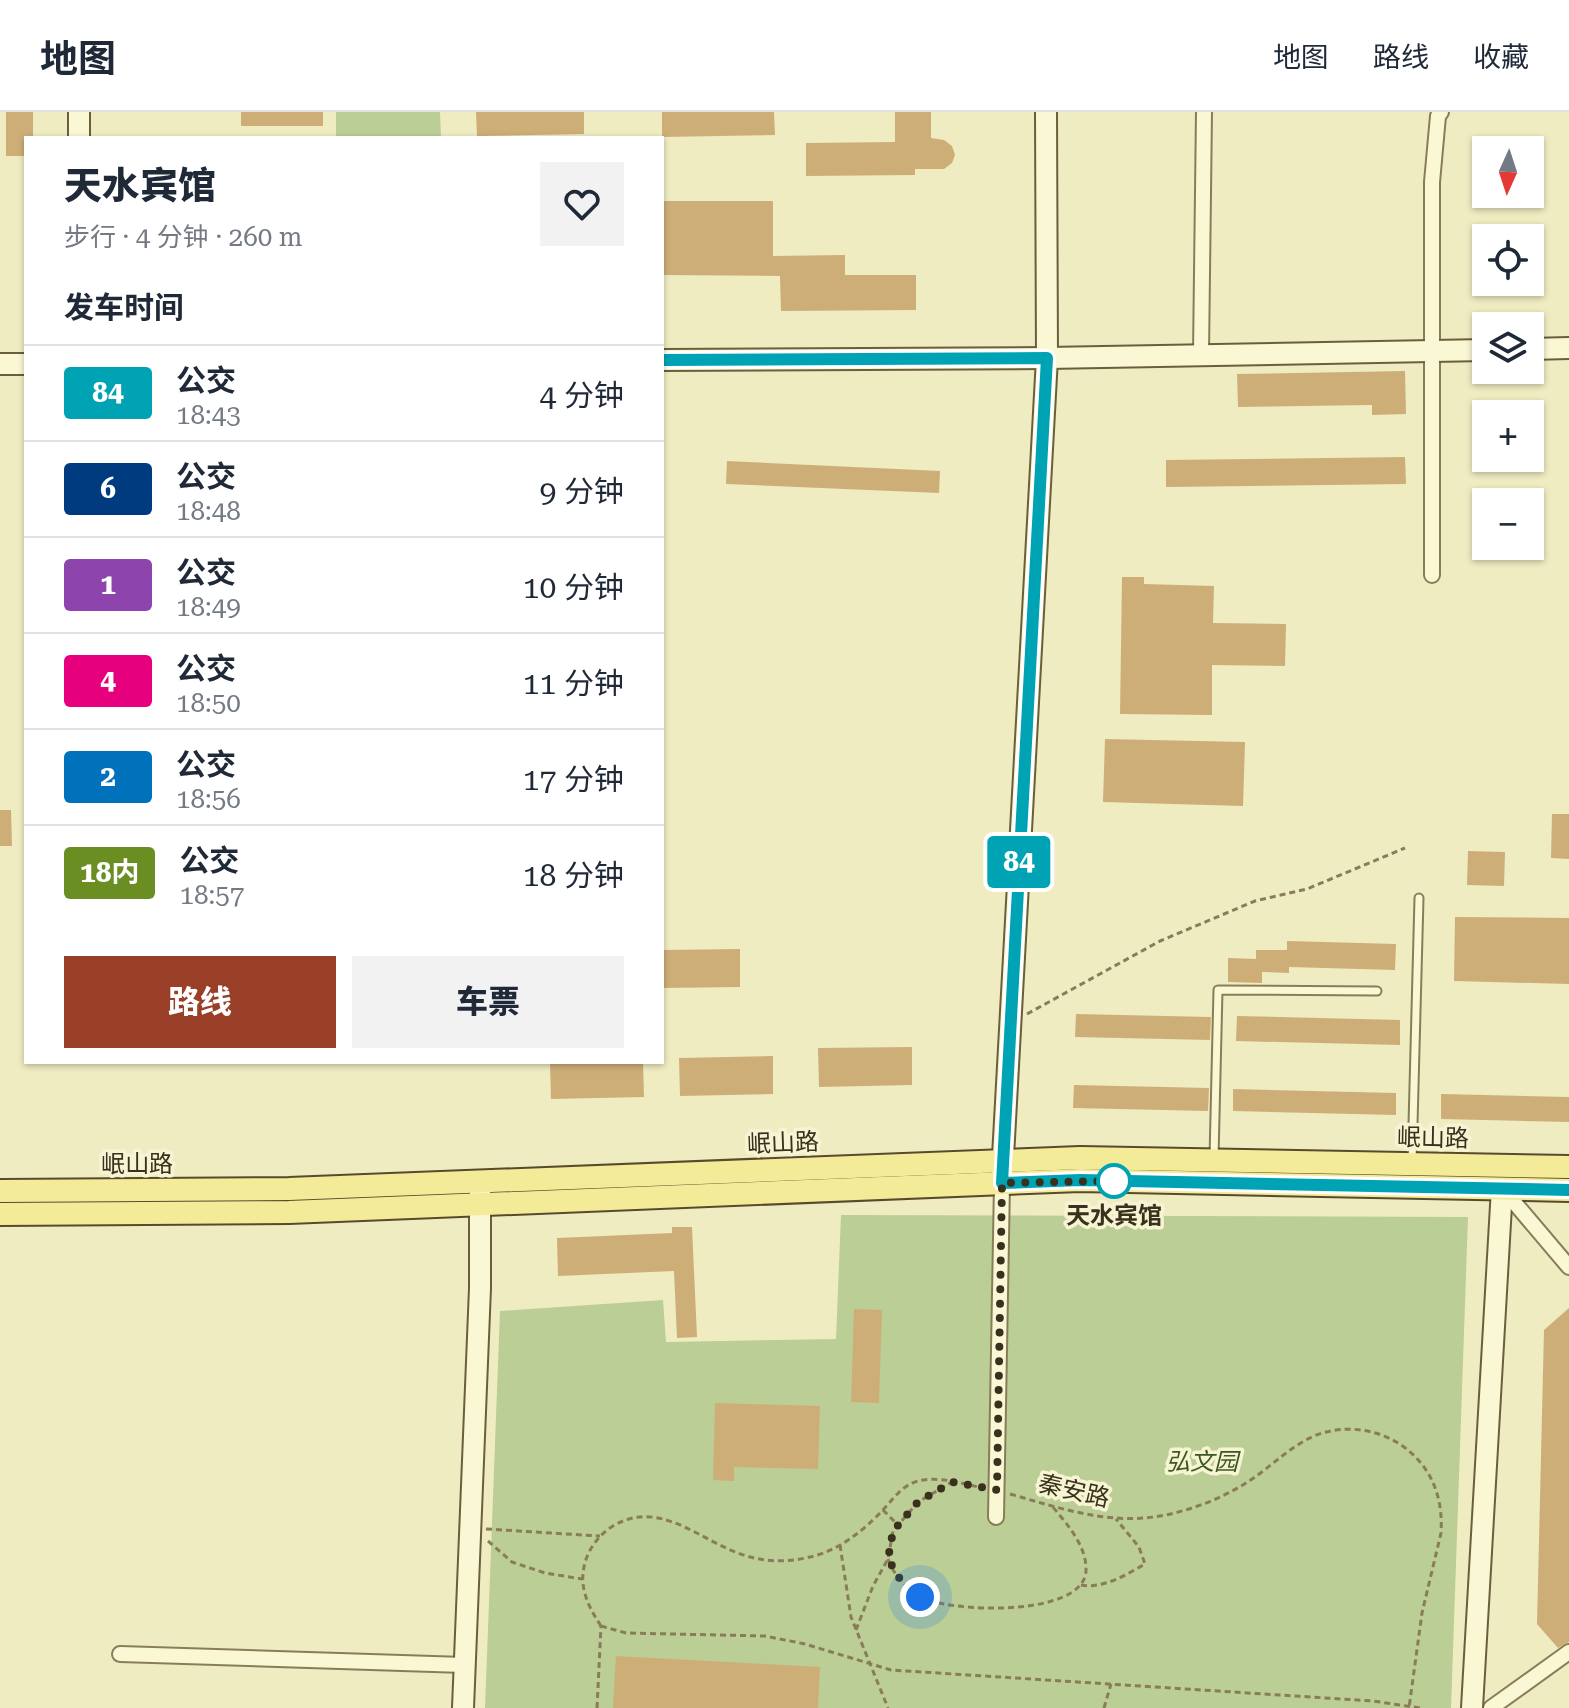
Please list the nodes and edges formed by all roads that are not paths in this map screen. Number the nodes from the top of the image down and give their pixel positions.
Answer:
1 (79, 112) edge
2 (1046, 112) edge
3 (1204, 112) edge
4 (1441, 112) edge
5 (79, 136) edge
6 (1569, 348) edge
7 (1544, 349) edge
8 (1472, 351) edge
9 (1433, 352) junction
10 (1201, 354) junction
11 (1047, 358) junction
12 (664, 360) edge
13 (0, 364) edge
14 (24, 364) edge
15 (1432, 575) dead end
16 (1419, 898) dead end
17 (1377, 991) dead end
18 (1002, 1160) junction
19 (1214, 1160) junction
20 (1412, 1164) junction
21 (1569, 1167) edge
22 (480, 1181) junction
23 (1002, 1183) junction
24 (1502, 1188) junction
25 (1569, 1190) edge
26 (0, 1191) edge
27 (481, 1204) junction
28 (0, 1214) edge
29 (1569, 1267) edge
30 (996, 1517) dead end
31 (1569, 1652) edge
32 (120, 1654) dead end
33 (464, 1665) junction
34 (463, 1708) edge
35 (1472, 1708) edge
36 (1491, 1708) edge

1 - 5 street
2 - 11 street
3 - 10 street
4 - 9 street
6 - 7 street
8 - 9 street
9 - 10 street
9 - 15 street
10 - 11 street
11 - 12 street
11 - 18 street
13 - 14 street
16 - 20 lane
17 - 19 lane
18 - 19 main road, 岷山路
18 - 22 main road, 岷山路
18 - 23 street
19 - 20 main road, 岷山路
20 - 21 main road, 岷山路
22 - 26 main road, 岷山路
22 - 27 street
23 - 24 main road, 岷山路
23 - 27 main road, 岷山路
23 - 30 street
24 - 25 main road, 岷山路
24 - 29 street
24 - 35 street
27 - 28 main road, 岷山路
27 - 33 street
31 - 36 street
32 - 33 street
33 - 34 street

